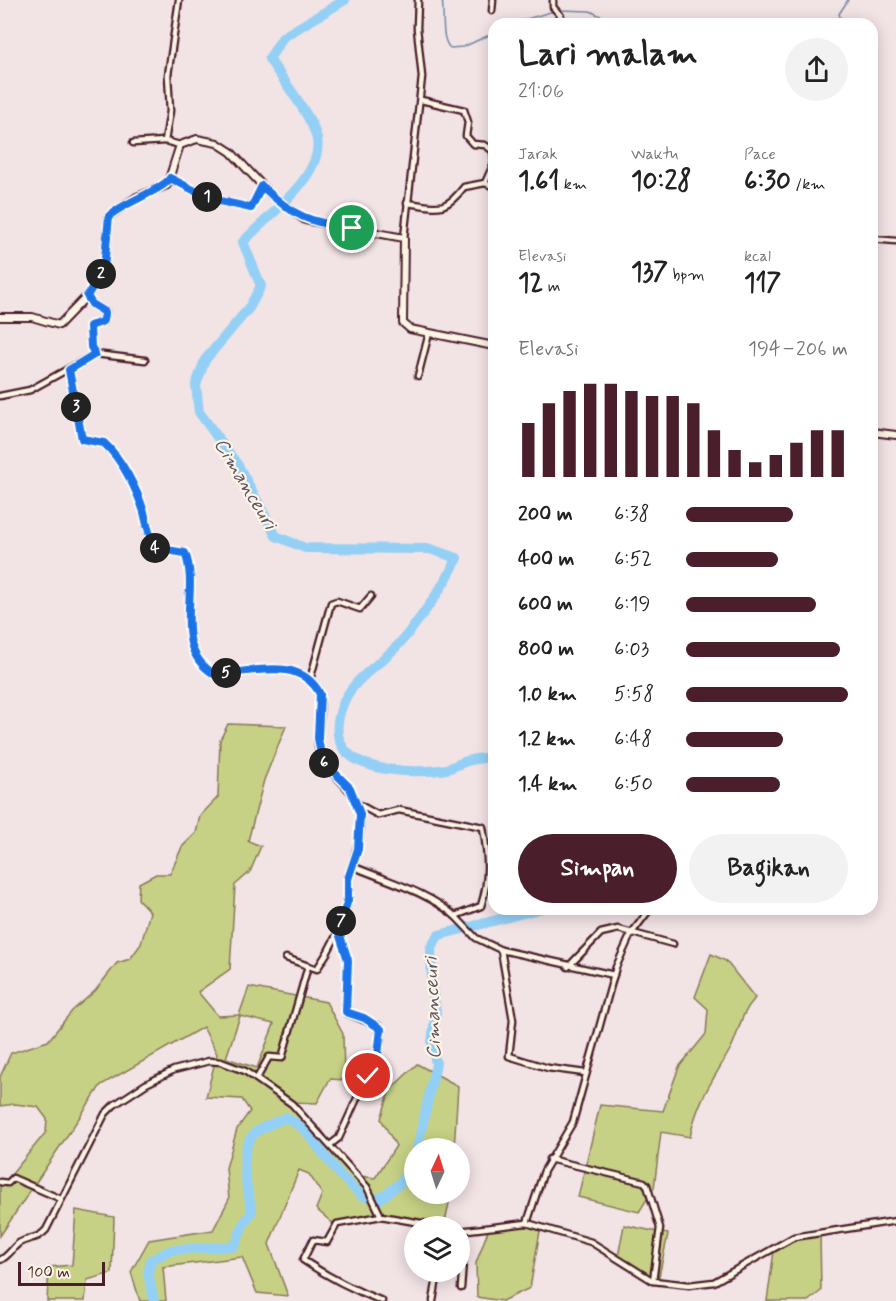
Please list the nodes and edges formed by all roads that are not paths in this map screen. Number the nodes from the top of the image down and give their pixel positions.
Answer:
1 (179, 0) edge
2 (418, 0) edge
3 (493, 0) edge
4 (553, 0) edge
5 (492, 11) dead end
6 (561, 18) edge
7 (421, 100) junction
8 (165, 141) junction
9 (132, 143) dead end
10 (180, 145) junction
11 (488, 148) edge
12 (488, 176) edge
13 (170, 178) junction
14 (485, 183) junction
15 (488, 184) edge
16 (262, 186) junction
17 (407, 202) junction
18 (404, 238) junction
19 (878, 240) edge
20 (896, 241) edge
21 (87, 296) junction
22 (0, 317) edge
23 (429, 333) junction
24 (488, 345) edge
25 (95, 354) junction
26 (146, 360) dead end
27 (69, 370) junction
28 (418, 376) dead end
29 (0, 396) edge
30 (878, 433) edge
31 (896, 435) edge
32 (371, 596) dead end
33 (310, 680) junction
34 (358, 804) junction
35 (352, 866) junction
36 (645, 915) edge
37 (455, 916) dead end
38 (338, 930) junction
39 (631, 934) junction
40 (673, 944) dead end
41 (501, 950) junction
42 (286, 958) dead end
43 (308, 966) junction
44 (568, 967) junction
45 (614, 975) junction
46 (585, 1073) junction
47 (257, 1078) junction
48 (330, 1145) junction
49 (549, 1160) junction
50 (0, 1182) edge
51 (61, 1199) junction
52 (381, 1216) junction
53 (404, 1220) edge
54 (896, 1221) edge
55 (527, 1223) junction
56 (470, 1229) edge
57 (0, 1260) edge
58 (653, 1281) junction
59 (436, 1282) edge
60 (461, 1282) edge
61 (461, 1288) dead end
62 (382, 1301) edge
63 (433, 1301) edge

1 - 8 street
2 - 7 street
3 - 5 street
4 - 6 street
7 - 11 street
7 - 17 street
8 - 9 street
8 - 10 street
10 - 13 street
10 - 16 street
12 - 14 street
13 - 16 street
13 - 21 street
14 - 15 street
14 - 17 street
16 - 18 street
17 - 18 street
18 - 23 street
19 - 20 street
21 - 22 street
21 - 25 street
23 - 24 street
23 - 28 street
25 - 26 street
25 - 27 street
27 - 29 street
27 - 33 street
30 - 31 street
32 - 33 street
33 - 34 street
34 - 35 street
34 - 35 street
35 - 38 street
36 - 39 street
37 - 41 street
38 - 43 street
38 - 48 street
39 - 40 street
39 - 44 street
39 - 45 street
41 - 44 street
41 - 46 street
42 - 43 street
43 - 47 street
44 - 45 street
45 - 46 street
46 - 49 street
47 - 48 street
47 - 51 street
48 - 52 street
49 - 55 street
49 - 58 street
50 - 51 street
51 - 57 street
52 - 53 street
52 - 62 street
54 - 58 street
55 - 56 street
55 - 58 street
59 - 63 street
60 - 61 street

